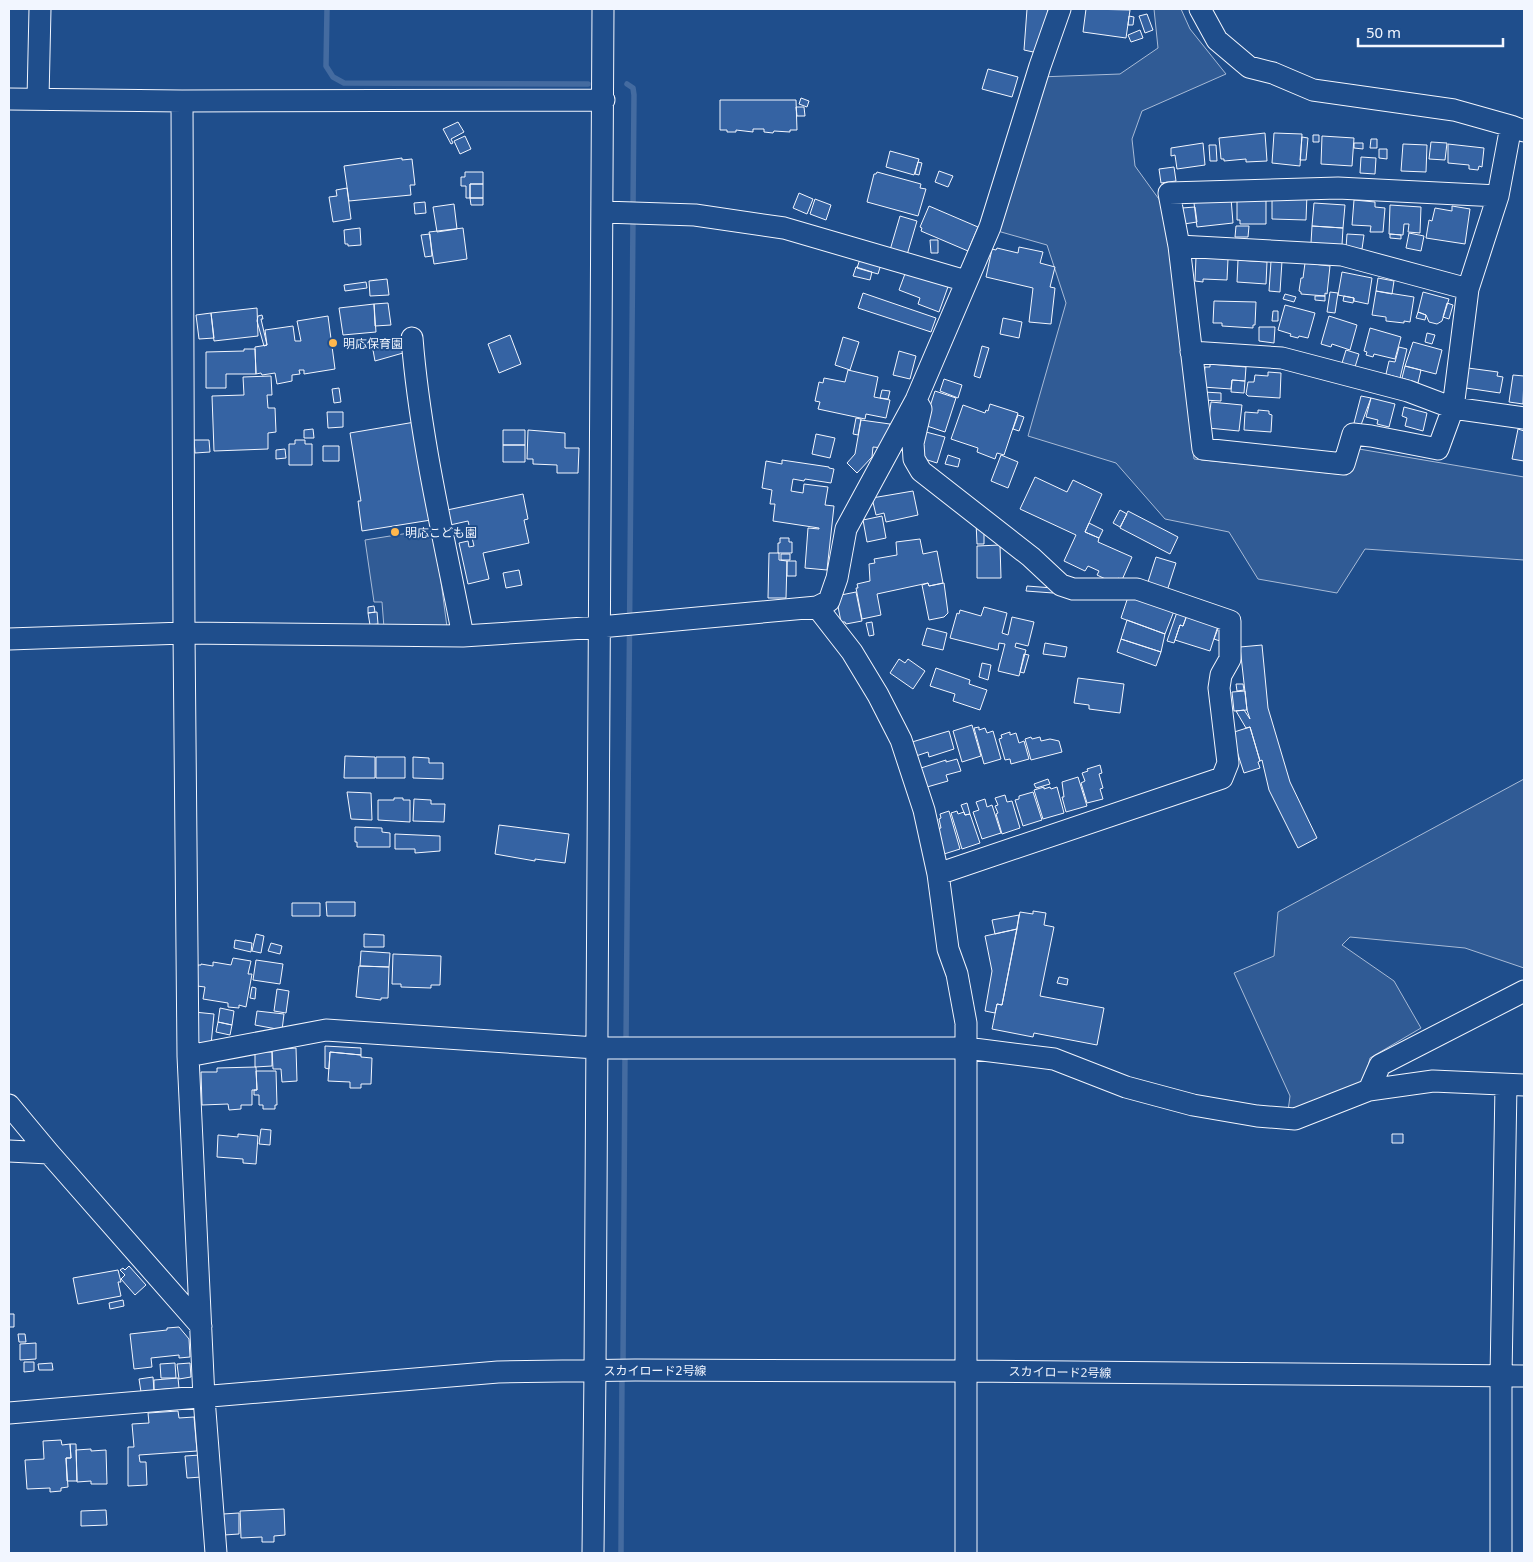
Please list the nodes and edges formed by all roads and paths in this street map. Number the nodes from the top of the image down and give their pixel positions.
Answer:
1 (40, 9) edge
2 (603, 9) edge
3 (1060, 9) edge
4 (1200, 9) edge
5 (9, 99) edge
6 (38, 100) junction
7 (604, 100) junction
8 (182, 101) junction
9 (1518, 128) edge
10 (1498, 196) junction
11 (603, 212) junction
12 (1179, 246) junction
13 (966, 281) junction
14 (1468, 289) junction
15 (412, 338) dead end
16 (1191, 352) junction
17 (916, 400) junction
18 (1453, 408) junction
19 (1524, 418) edge
20 (817, 607) junction
21 (600, 627) junction
22 (184, 633) junction
23 (463, 636) junction
24 (9, 639) edge
25 (938, 874) junction
26 (1524, 991) edge
27 (596, 1048) junction
28 (966, 1048) junction
29 (188, 1056) junction
30 (1515, 1085) edge
31 (1369, 1090) junction
32 (9, 1105) edge
33 (9, 1151) edge
34 (49, 1153) junction
35 (201, 1326) junction
36 (604, 1370) junction
37 (966, 1371) junction
38 (1524, 1376) edge
39 (1501, 1377) junction
40 (204, 1398) junction
41 (9, 1413) edge
42 (216, 1553) edge
43 (593, 1553) edge
44 (966, 1553) edge
45 (1501, 1553) edge

1 - 6 street
2 - 7 street
3 - 13 street
4 - 9 street
5 - 6 street
6 - 8 street
7 - 8 street
7 - 11 street
8 - 22 street
9 - 10 street
10 - 12 street
10 - 14 street
11 - 13 street
11 - 21 street
12 - 14 street
12 - 16 street
13 - 17 street
14 - 18 street
15 - 23 street
16 - 18 street
16 - 18 street
17 - 20 street
17 - 25 street
18 - 19 street
20 - 21 street
20 - 25 street
21 - 23 street
21 - 27 street
22 - 23 street
22 - 24 street
22 - 29 street
25 - 28 street
26 - 31 street
27 - 28 street
27 - 29 street
27 - 36 street
28 - 31 street
28 - 37 street
29 - 35 street
30 - 31 street
30 - 39 street
32 - 34 street
33 - 34 street
34 - 35 street
35 - 40 street
36 - 37 street, スカイロード2号線
36 - 40 street, スカイロード2号線
36 - 43 street
37 - 39 street, スカイロード2号線
37 - 44 street
38 - 39 street, スカイロード2号線
39 - 45 street
40 - 41 street, スカイロード2号線
40 - 42 street

